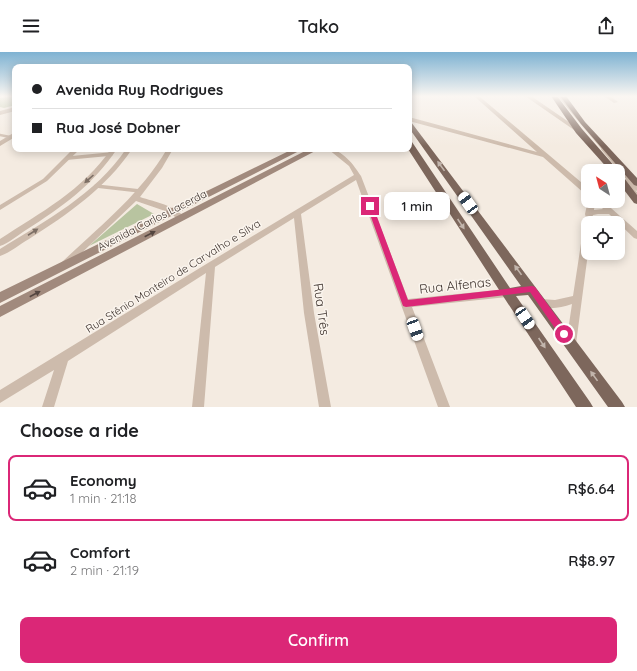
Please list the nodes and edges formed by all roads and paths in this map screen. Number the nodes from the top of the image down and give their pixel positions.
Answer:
1 (495, 113) edge
2 (551, 113) edge
3 (566, 113) edge
4 (568, 113) edge
5 (570, 113) edge
6 (576, 113) edge
7 (558, 117) junction
8 (569, 117) junction
9 (412, 120) edge
10 (413, 125) edge
11 (436, 127) junction
12 (579, 131) junction
13 (0, 135) edge
14 (12, 135) edge
15 (530, 142) junction
16 (0, 144) edge
17 (519, 148) junction
18 (412, 149) edge
19 (74, 152) edge
20 (107, 152) edge
21 (112, 152) edge
22 (126, 152) edge
23 (168, 152) edge
24 (294, 152) edge
25 (309, 152) edge
26 (335, 152) edge
27 (546, 156) junction
28 (69, 158) junction
29 (608, 164) edge
30 (610, 164) edge
31 (358, 176) junction
32 (625, 181) edge
33 (637, 183) edge
34 (625, 185) edge
35 (96, 186) junction
36 (581, 186) edge
37 (637, 189) edge
38 (142, 191) junction
39 (637, 195) edge
40 (136, 198) junction
41 (637, 201) edge
42 (0, 208) edge
43 (590, 208) edge
44 (607, 208) edge
45 (612, 212) junction
46 (297, 213) junction
47 (590, 214) joint
48 (178, 215) junction
49 (637, 236) edge
50 (1, 242) edge
51 (0, 253) edge
52 (583, 260) edge
53 (211, 265) junction
54 (63, 266) junction
55 (532, 289) junction
56 (507, 293) junction
57 (0, 298) edge
58 (578, 298) junction
59 (541, 302) junction
60 (406, 303) junction
61 (0, 312) edge
62 (571, 344) junction
63 (63, 358) junction
64 (0, 396) edge
65 (48, 407) edge
66 (198, 407) edge
67 (325, 407) edge
68 (444, 407) edge
69 (585, 407) edge
70 (617, 407) edge

1 - 15 street
2 - 7 street
3 - 8 main road
4 - 30 lane
5 - 37 lane
6 - 33 main road
7 - 8 street
7 - 12 street
8 - 12 main road
9 - 11 street
10 - 11 street
55 -> 10 main road
11 - 17 street
12 - 29 main road
13 - 14 lane
14 - 16 street
15 - 17 street
15 - 27 street
17 - 27 street
18 -> 56 main road
19 - 28 street
20 - 28 lane
21 -> 50 street
22 - 35 street
23 - 38 street
24 - 48 main road, Avenida Carlos Lacerda
25 - 48 main road, Avenida Carlos Lacerda
26 - 31 street
27 - 36 street
28 - 42 street
31 - 46 street, Rua Stênio Monteiro de Carvalho e Silva
31 - 60 street
32 - 39 lane
34 - 41 main road
35 - 38 lane
51 -> 35 street
38 - 40 street
40 - 48 street
40 - 54 street
43 - 47 street
44 - 45 street
45 - 47 street
45 - 49 street
46 - 53 street, Rua Stênio Monteiro de Carvalho e Silva
46 - 67 street, Rua Três
48 - 54 main road, Avenida Carlos Lacerda
61 -> 48 main road, Avenida Carlos Lacerda
52 - 58 street
53 - 63 street, Rua Stênio Monteiro de Carvalho e Silva
53 - 66 street
54 - 57 main road, Avenida Carlos Lacerda
55 - 56 main road
55 - 59 main road
56 - 60 street, Rua Alfenas
56 -> 69 main road
58 - 59 street
58 - 62 street
59 - 62 main road
60 - 68 street
70 -> 62 main road
63 - 64 street, Rua Stênio Monteiro de Carvalho e Silva
63 - 65 street

